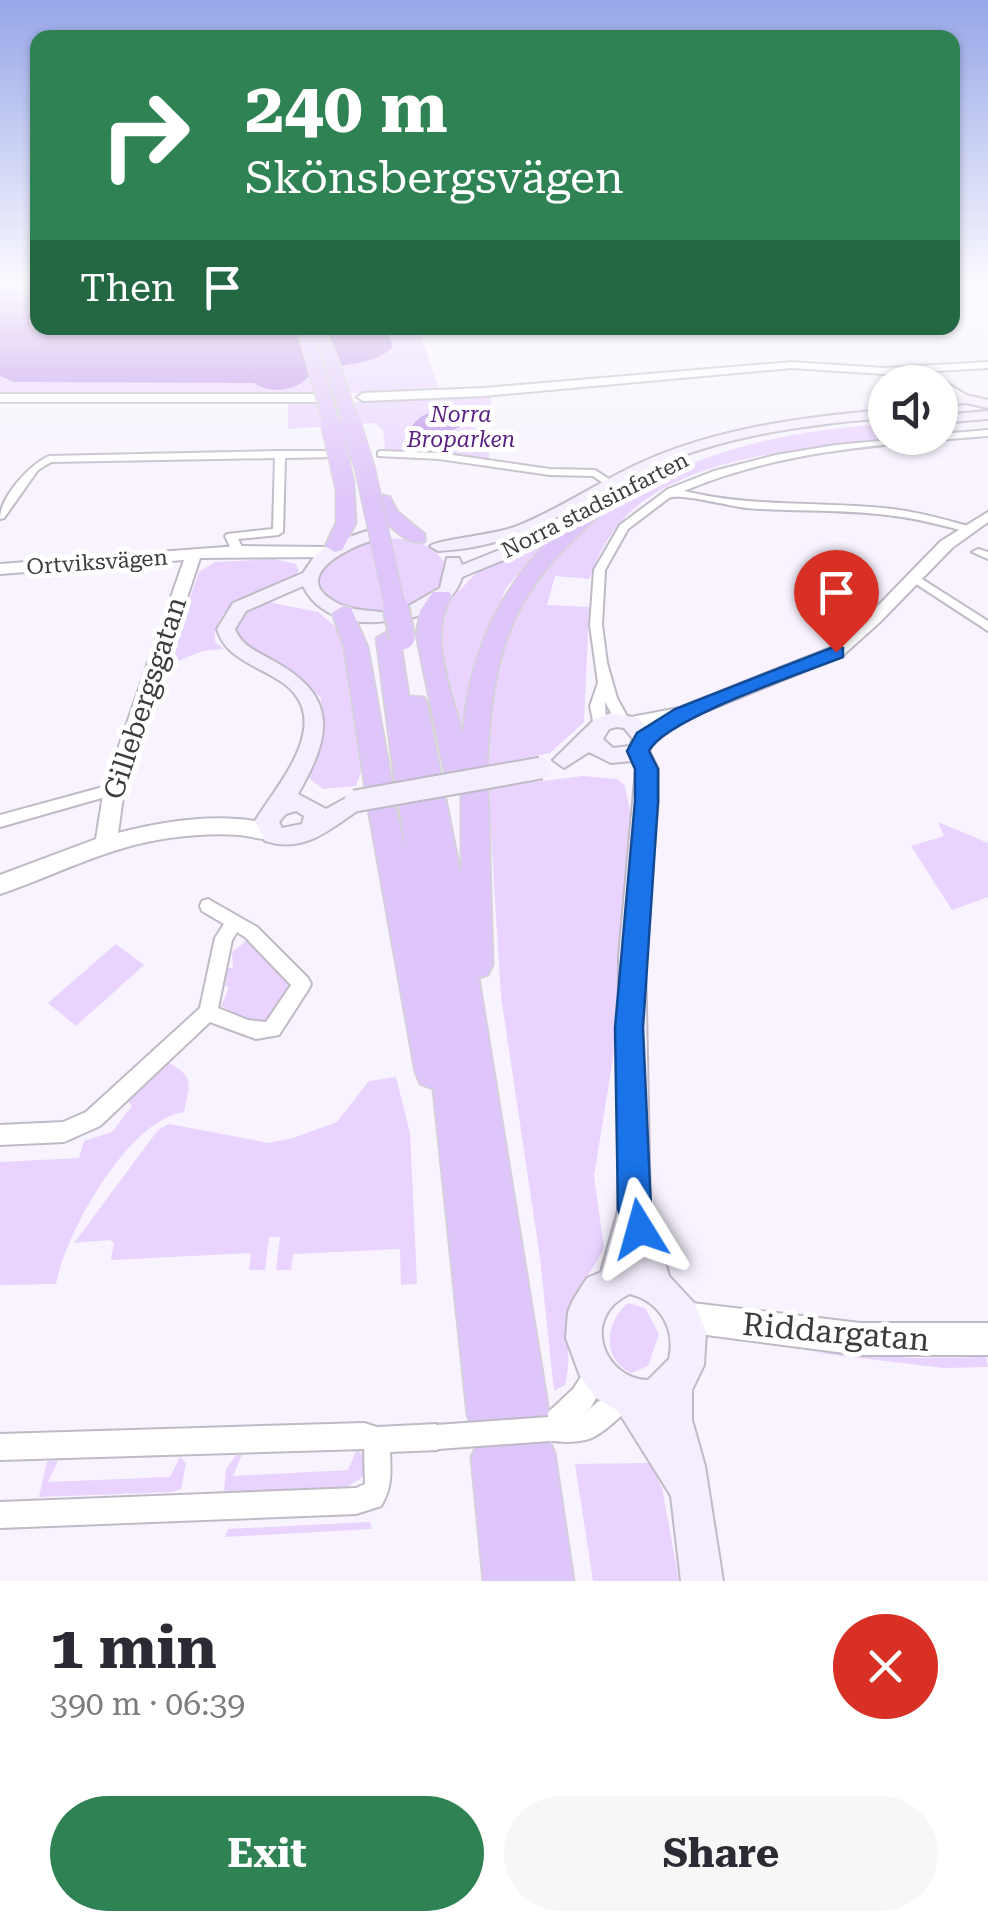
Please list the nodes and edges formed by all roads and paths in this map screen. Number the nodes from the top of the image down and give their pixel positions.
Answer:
1 (316, 359) edge
2 (318, 359) edge
3 (323, 359) edge
4 (988, 365) edge
5 (958, 369) edge
6 (868, 370) edge
7 (326, 378) junction
8 (958, 394) edge
9 (365, 397) dead end
10 (0, 398) edge
11 (981, 407) edge
12 (868, 420) edge
13 (868, 420) edge
14 (988, 433) edge
15 (958, 436) edge
16 (868, 447) edge
17 (280, 454) junction
18 (337, 454) dead end
19 (381, 454) dead end
20 (536, 469) junction
21 (618, 483) junction
22 (672, 491) junction
23 (0, 516) edge
24 (988, 516) edge
25 (964, 528) junction
26 (418, 538) junction
27 (234, 544) junction
28 (438, 546) junction
29 (330, 549) junction
30 (194, 556) junction
31 (0, 570) edge
32 (309, 572) junction
33 (456, 574) junction
34 (914, 578) junction
35 (270, 594) junction
36 (315, 597) junction
37 (441, 598) junction
38 (343, 613) junction
39 (393, 626) junction
40 (988, 627) edge
41 (604, 682) junction
42 (619, 738) junction
43 (300, 767) junction
44 (424, 788) junction
45 (114, 789) junction
46 (310, 814) junction
47 (272, 818) junction
48 (0, 821) edge
49 (106, 844) junction
50 (0, 886) edge
51 (208, 906) dead end
52 (235, 921) junction
53 (208, 1012) junction
54 (479, 1076) junction
55 (0, 1135) edge
56 (634, 1209) junction
57 (614, 1280) junction
58 (654, 1283) junction
59 (684, 1317) junction
60 (988, 1339) edge
61 (674, 1385) junction
62 (609, 1392) junction
63 (518, 1433) junction
64 (377, 1440) junction
65 (0, 1447) edge
66 (691, 1506) junction
67 (0, 1515) edge
68 (508, 1581) edge
69 (549, 1581) edge
70 (702, 1581) edge

1 - 29 highway, bridge
2 - 7 highway, bridge
3 - 7 highway
4 - 5 street
6 - 9 street
7 - 10 street
7 - 26 highway, bridge
7 - 39 highway
7 - 39 highway, bridge
8 - 11 street
12 - 21 main road, Norra stadsinfarten
13 - 21 main road, Norra stadsinfarten
14 - 15 street
16 - 22 street
17 - 18 street
17 - 23 street
17 - 27 street
19 - 20 street
20 - 21 street
20 - 21 street
21 - 28 main road, Norra stadsinfarten
21 - 33 main road, Norra stadsinfarten
21 - 44 highway
22 - 25 street
22 - 41 street
24 - 25 street
25 - 34 street
26 - 28 main road
26 - 29 main road
27 - 29 street, Ortviksvägen
27 - 30 street, Ortviksvägen
28 - 33 main road
29 - 32 main road
30 - 31 street, Ortviksvägen
30 - 32 street, Ortviksvägen
30 - 45 street, Gillebergsgatan
32 - 35 main road
32 - 36 main road
33 - 37 main road
34 - 40 street
34 - 42 street
35 - 36 main road
35 - 43 main road
36 - 38 main road
37 - 39 main road
37 - 44 highway
38 - 39 main road
38 - 44 highway
39 - 44 highway
41 - 42 street
41 - 42 street
42 - 44 main road, bridge
42 - 56 main road
43 - 46 main road
43 - 47 main road
44 - 46 main road
44 - 54 highway
44 - 54 highway
44 - 63 highway
45 - 48 street
45 - 49 street, Gillebergsgatan
46 - 47 main road
46 - 47 main road
47 - 49 street
49 - 50 street
51 - 52 street
52 - 53 street
52 - 53 street
53 - 55 street
54 - 63 highway
56 - 57 main road
56 - 58 main road
57 - 58 main road
57 - 62 main road
58 - 59 main road
59 - 60 street, Riddargatan
59 - 61 main road
61 - 62 main road
61 - 66 main road
62 - 63 street
62 - 63 street
62 - 66 main road
63 - 64 street, bridge
63 - 68 highway
63 - 69 highway
64 - 65 street
64 - 67 street
66 - 70 main road

